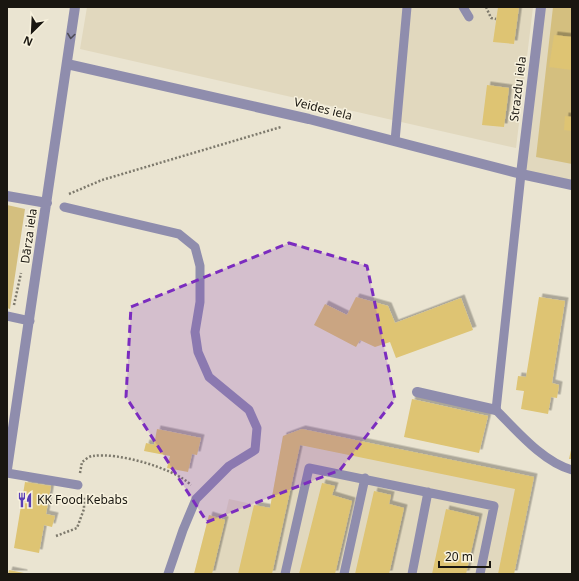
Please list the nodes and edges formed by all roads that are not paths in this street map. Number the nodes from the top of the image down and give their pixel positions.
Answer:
1 (75, 7) edge
2 (407, 7) edge
3 (463, 7) edge
4 (541, 7) edge
5 (469, 17) dead end
6 (67, 64) junction
7 (395, 141) junction
8 (521, 174) junction
9 (572, 185) edge
10 (7, 196) edge
11 (47, 203) junction
12 (64, 207) dead end
13 (7, 316) edge
14 (30, 321) junction
15 (418, 392) dead end
16 (496, 410) junction
17 (7, 469) edge
18 (572, 470) edge
19 (7, 473) edge
20 (366, 478) junction
21 (78, 485) road end
22 (428, 492) junction
23 (168, 574) edge
24 (285, 574) edge
25 (344, 574) edge
26 (412, 574) edge
27 (480, 574) edge

1 -> 6 street, Dārza iela
2 - 7 lane
3 - 5 lane
4 - 8 street, Strazdu iela
6 - 7 street, Veides iela
6 - 11 street, Dārza iela
7 - 8 street, Veides iela
8 - 9 street, Veides iela
8 - 16 lane
10 - 11 street
11 - 14 street, Dārza iela
12 - 23 lane
13 - 14 lane
14 - 17 street, Dārza iela
15 - 16 street
16 - 18 lane
19 - 21 lane
20 - 22 lane
20 - 24 lane
20 - 25 lane
22 - 26 lane
22 - 27 lane

